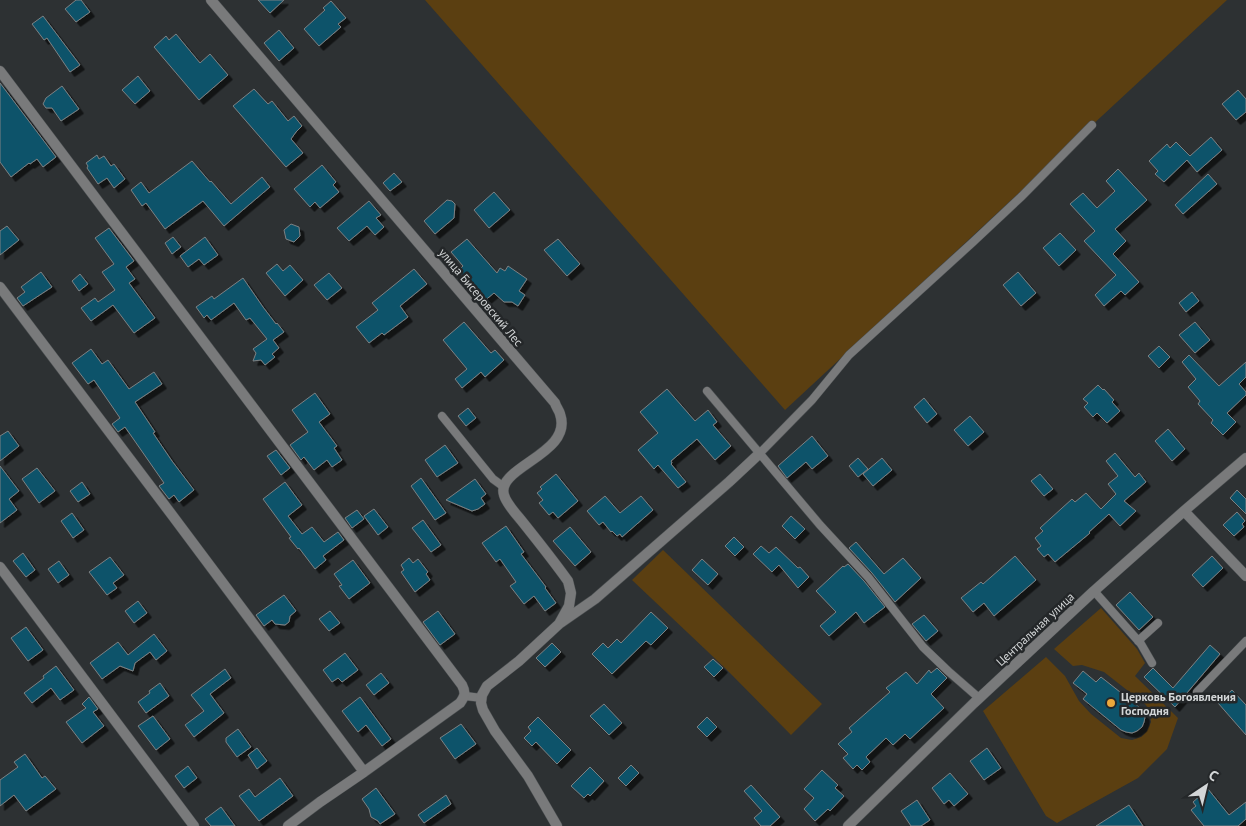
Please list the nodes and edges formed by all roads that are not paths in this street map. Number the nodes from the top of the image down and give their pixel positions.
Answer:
1 (211, 0) edge
2 (0, 71) edge
3 (1092, 125) dead end
4 (0, 287) edge
5 (707, 391) dead end
6 (442, 416) dead end
7 (760, 453) junction
8 (1246, 458) edge
9 (504, 487) junction
10 (1184, 510) junction
11 (0, 567) edge
12 (1246, 576) edge
13 (1094, 591) junction
14 (1158, 623) dead end
15 (558, 624) junction
16 (1138, 641) junction
17 (1246, 641) edge
18 (1152, 663) dead end
19 (1197, 692) dead end
20 (465, 696) junction
21 (482, 698) junction
22 (979, 698) junction
23 (364, 772) junction
24 (194, 826) edge
25 (288, 826) edge
26 (556, 826) edge
27 (848, 826) edge

1 - 9 street, улица Бисеровский Лес
2 - 20 street
3 - 7 lane
4 - 23 street
5 - 7 lane
6 - 9 lane
7 - 15 street
7 - 22 lane
8 - 10 street, Центральная улица
9 - 15 street
10 - 12 street
10 - 13 street, Центральная улица
11 - 24 street
13 - 16 lane
13 - 22 street, Центральная улица
14 - 16 lane
15 - 21 street
16 - 18 lane
17 - 19 lane
20 - 21 lane
20 - 23 street
21 - 26 street
22 - 27 street, Центральная улица
23 - 25 street

